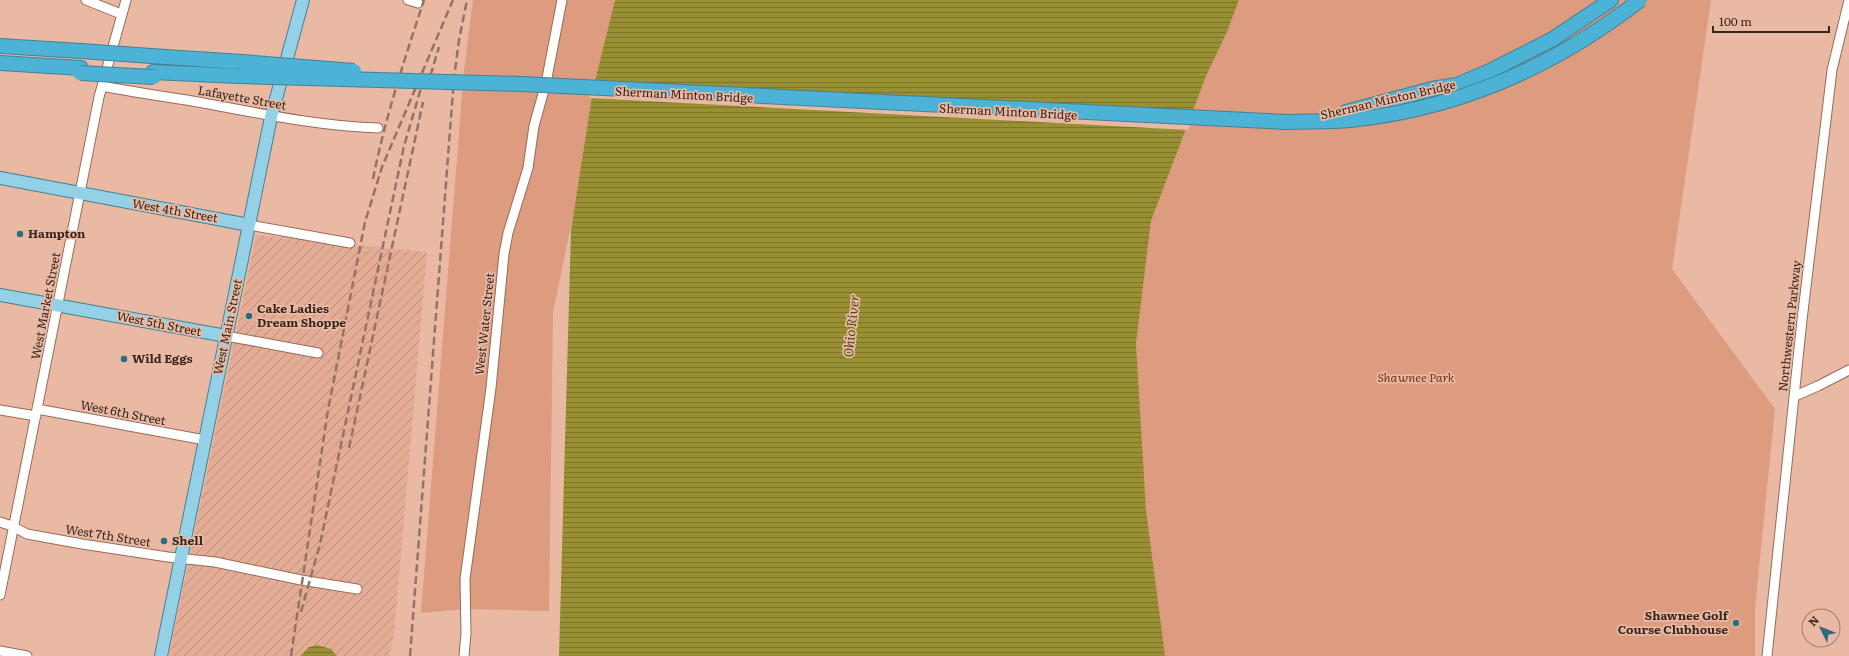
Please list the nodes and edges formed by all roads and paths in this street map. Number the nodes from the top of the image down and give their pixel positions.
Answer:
1 (86, 0) edge
2 (126, 0) edge
3 (303, 0) edge
4 (408, 0) edge
5 (562, 0) edge
6 (1610, 0) edge
7 (1640, 0) edge
8 (1647, 0) edge
9 (1849, 2) edge
10 (418, 3) dead end
11 (121, 14) junction
12 (0, 46) edge
13 (0, 63) edge
14 (0, 69) edge
15 (80, 70) junction
16 (238, 79) junction
17 (102, 86) junction
18 (271, 117) junction
19 (378, 128) dead end
20 (0, 178) edge
21 (80, 194) junction
22 (249, 225) junction
23 (350, 243) dead end
24 (0, 295) edge
25 (57, 305) junction
26 (226, 336) junction
27 (318, 353) dead end
28 (1849, 370) edge
29 (1795, 396) junction
30 (0, 410) edge
31 (37, 413) junction
32 (205, 440) junction
33 (0, 522) edge
34 (14, 527) junction
35 (181, 558) junction
36 (357, 589) dead end
37 (0, 595) edge
38 (0, 651) edge
39 (27, 656) edge
40 (160, 656) edge
41 (464, 656) edge
42 (1767, 656) edge

1 - 11 street
2 - 11 street, West Market Street
3 - 18 main road, West Main Street
4 - 10 street
5 - 41 street, West Water Street
6 - 12 highway, Sherman Minton Bridge, bridge
7 - 16 highway, bridge
8 - 16 highway, Sherman Minton Bridge, bridge
9 - 29 street, Northwestern Parkway
11 - 17 street, West Market Street
13 - 15 highway
14 - 15 highway
15 - 16 highway, bridge
17 - 18 street, Lafayette Street
17 - 21 street, West Market Street
18 - 19 street, Lafayette Street
18 - 22 main road, West Main Street
20 - 21 main road, West 4th Street
21 - 22 main road, West 4th Street
21 - 25 street, West Market Street
22 - 23 street, West 4th Street
22 - 26 main road, West Main Street
24 - 25 main road, West 5th Street
25 - 26 main road, West 5th Street
25 - 31 street, West Market Street
26 - 27 street, West 5th Street
26 - 32 main road, West Main Street
28 - 29 street
29 - 42 street, Northwestern Parkway
30 - 31 street, West 6th Street
31 - 32 street, West 6th Street
31 - 34 street, West Market Street
32 - 35 main road, West Main Street
33 - 34 street, West 7th Street
34 - 35 street, West 7th Street
34 - 37 street, West Market Street
35 - 36 street, West 7th Street
35 - 40 main road, West Main Street
38 - 39 street

